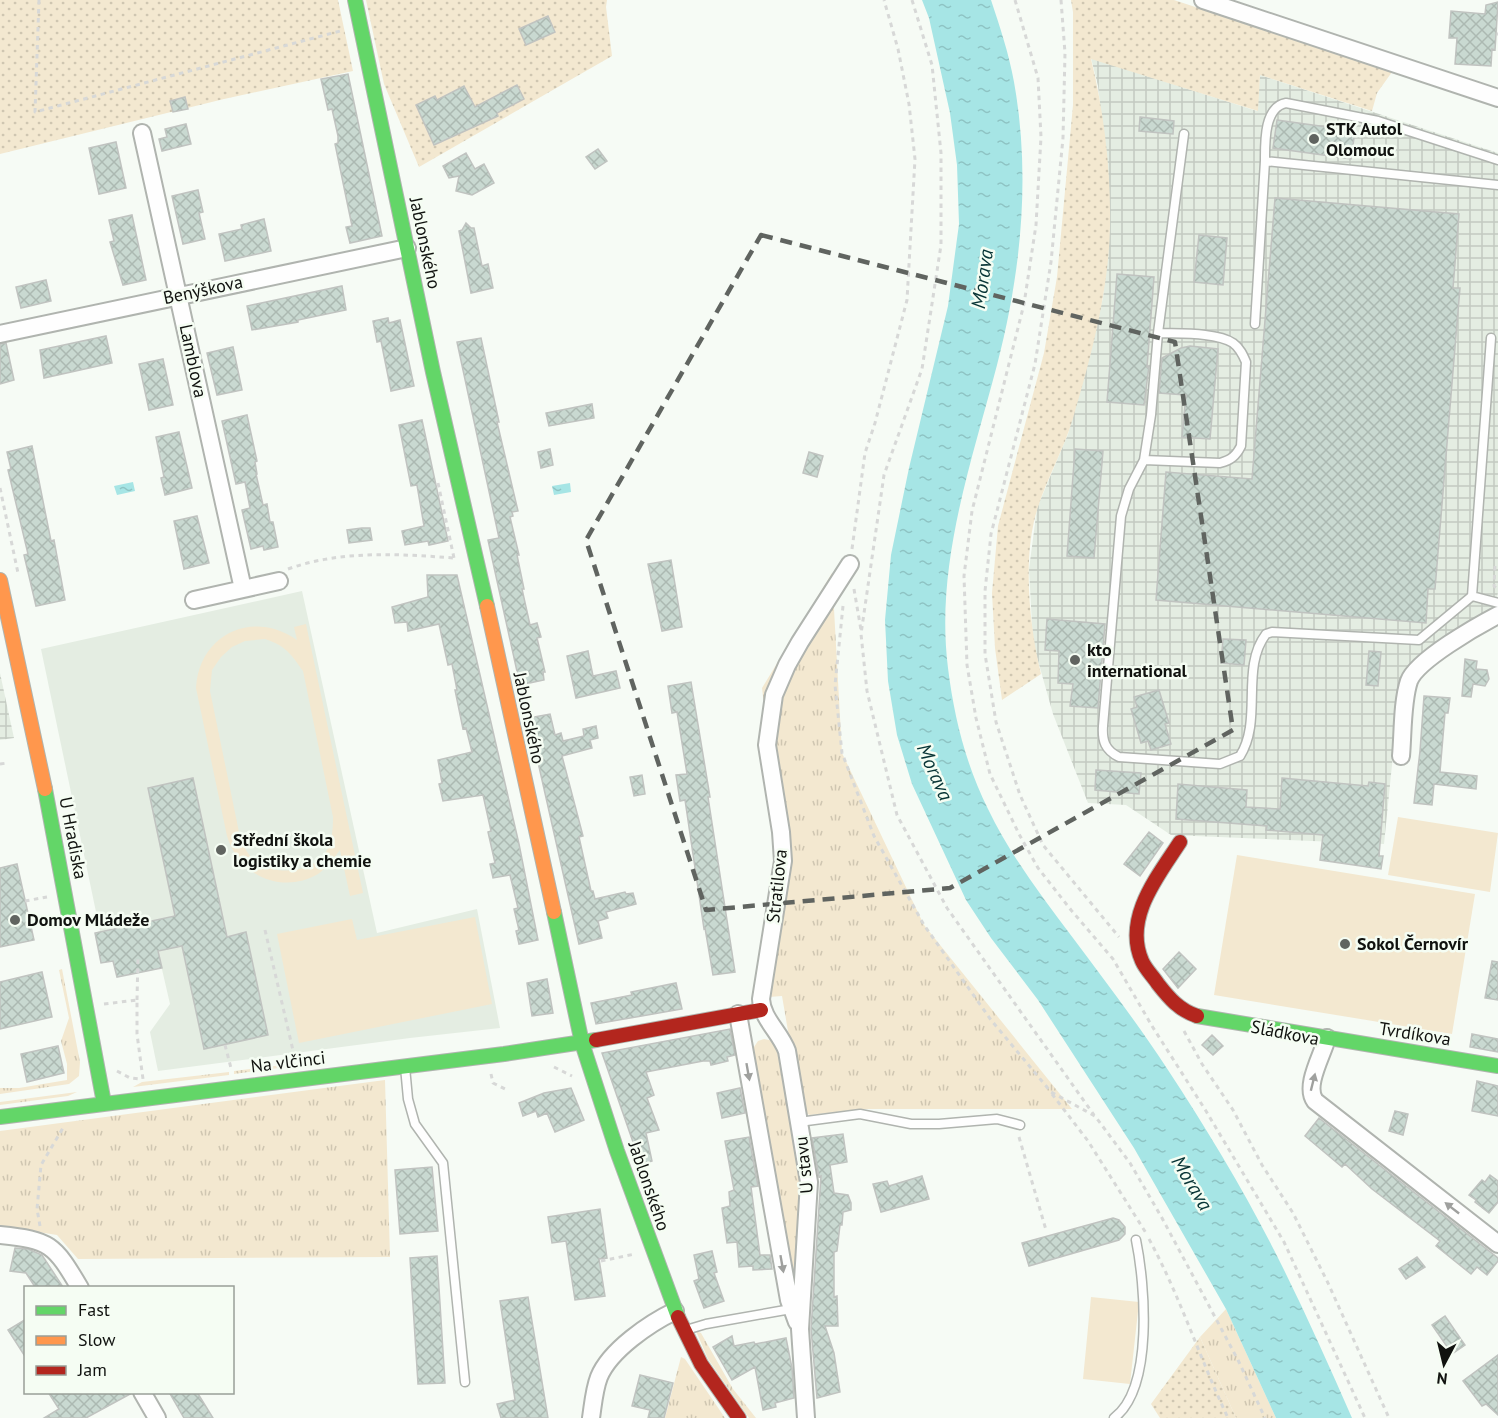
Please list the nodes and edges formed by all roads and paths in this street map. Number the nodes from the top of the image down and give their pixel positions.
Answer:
1 (39, 0) edge
2 (355, 0) edge
3 (884, 0) edge
4 (912, 0) edge
5 (1203, 0) edge
6 (360, 26) junction
7 (1498, 98) edge
8 (142, 133) dead end
9 (1184, 134) dead end
10 (1498, 160) edge
11 (1264, 161) junction
12 (1498, 185) edge
13 (407, 248) junction
14 (178, 296) junction
15 (1255, 324) dead end
16 (1158, 333) junction
17 (0, 334) edge
18 (1491, 338) dead end
19 (1144, 460) junction
20 (0, 488) edge
21 (477, 559) junction
22 (850, 564) junction
23 (1495, 566) dead end
24 (0, 580) edge
25 (20, 580) dead end
26 (279, 581) joint
27 (243, 589) junction
28 (1498, 589) edge
29 (1472, 596) junction
30 (844, 597) dead end
31 (194, 600) dead end
32 (1498, 603) edge
33 (1498, 615) edge
34 (861, 634) junction
35 (1401, 756) dead end
36 (7, 763) dead end
37 (0, 764) edge
38 (1180, 842) dead end
39 (46, 897) dead end
40 (25, 900) dead end
41 (265, 930) dead end
42 (138, 956) dead end
43 (137, 1000) junction
44 (98, 1005) dead end
45 (761, 1010) junction
46 (738, 1014) junction
47 (1327, 1038) junction
48 (582, 1042) junction
49 (225, 1045) dead end
50 (305, 1058) dead end
51 (404, 1065) junction
52 (547, 1065) dead end
53 (1498, 1066) edge
54 (221, 1069) dead end
55 (115, 1070) dead end
56 (498, 1071) dead end
57 (151, 1078) dead end
58 (143, 1079) junction
59 (577, 1080) dead end
60 (505, 1089) dead end
61 (104, 1104) junction
62 (78, 1107) junction
63 (1095, 1116) junction
64 (0, 1117) edge
65 (799, 1122) junction
66 (1017, 1125) joint
67 (1046, 1230) dead end
68 (0, 1234) edge
69 (1136, 1240) dead end
70 (44, 1242) junction
71 (1498, 1244) edge
72 (643, 1253) dead end
73 (601, 1261) dead end
74 (79, 1286) edge
75 (791, 1309) junction
76 (675, 1311) junction
77 (800, 1329) junction
78 (684, 1331) junction
79 (465, 1382) dead end
80 (143, 1394) edge
81 (157, 1418) edge
82 (591, 1418) edge
83 (739, 1418) edge
84 (806, 1418) edge
85 (1114, 1418) edge
86 (1265, 1418) edge

1 - 6 path
2 - 6 street, Jablonského
3 - 22 path
4 - 34 path
5 - 7 street
6 - 13 street, Jablonského
8 - 14 street, Lamblova
9 - 16 lane
10 - 11 lane
11 - 12 lane
11 - 15 lane
13 - 14 street, Benýškova
13 - 21 street, Jablonského
14 - 17 street, Benýškova
14 - 27 street, Lamblova
16 - 19 lane
16 - 19 lane
18 - 29 lane
19 - 29 lane
20 - 25 path
21 - 26 path
21 - 48 street, Jablonského
22 - 34 path
22 - 45 street, Stratilova
23 - 28 path
24 - 61 street, U Hradiska
26 - 27 street
27 - 31 street
29 - 32 lane
30 - 63 path
33 - 35 street
34 - 63 path
36 - 37 path
38 - 47 street, Sládkova
39 - 40 path
41 - 50 path
42 - 43 path
43 - 44 path
43 - 58 path
45 - 46 street
45 - 65 street, U stavu
46 - 48 street
46 -> 75 street, U stavu
47 - 53 street, Tvrdíkova
71 -> 47 street, Sládkova
48 - 51 street, Na vlčinci
48 - 76 street, Jablonského
49 - 54 path
51 - 61 street, Na vlčinci
51 - 79 lane
52 - 59 path
55 - 58 path
56 - 60 path
57 - 58 path
61 - 62 street, Na vlčinci
62 - 64 street, Na vlčinci
62 - 70 path
63 - 86 path
65 - 66 lane
65 - 77 street, U stavu
66 - 67 path
68 - 70 street
69 - 85 lane
70 - 74 street
72 - 73 path
75 - 77 street, U stavu
75 - 78 lane
76 - 78 street, Jablonského
76 - 82 street
77 - 84 street, U stavu
78 - 83 street, Jablonského
80 - 81 street

